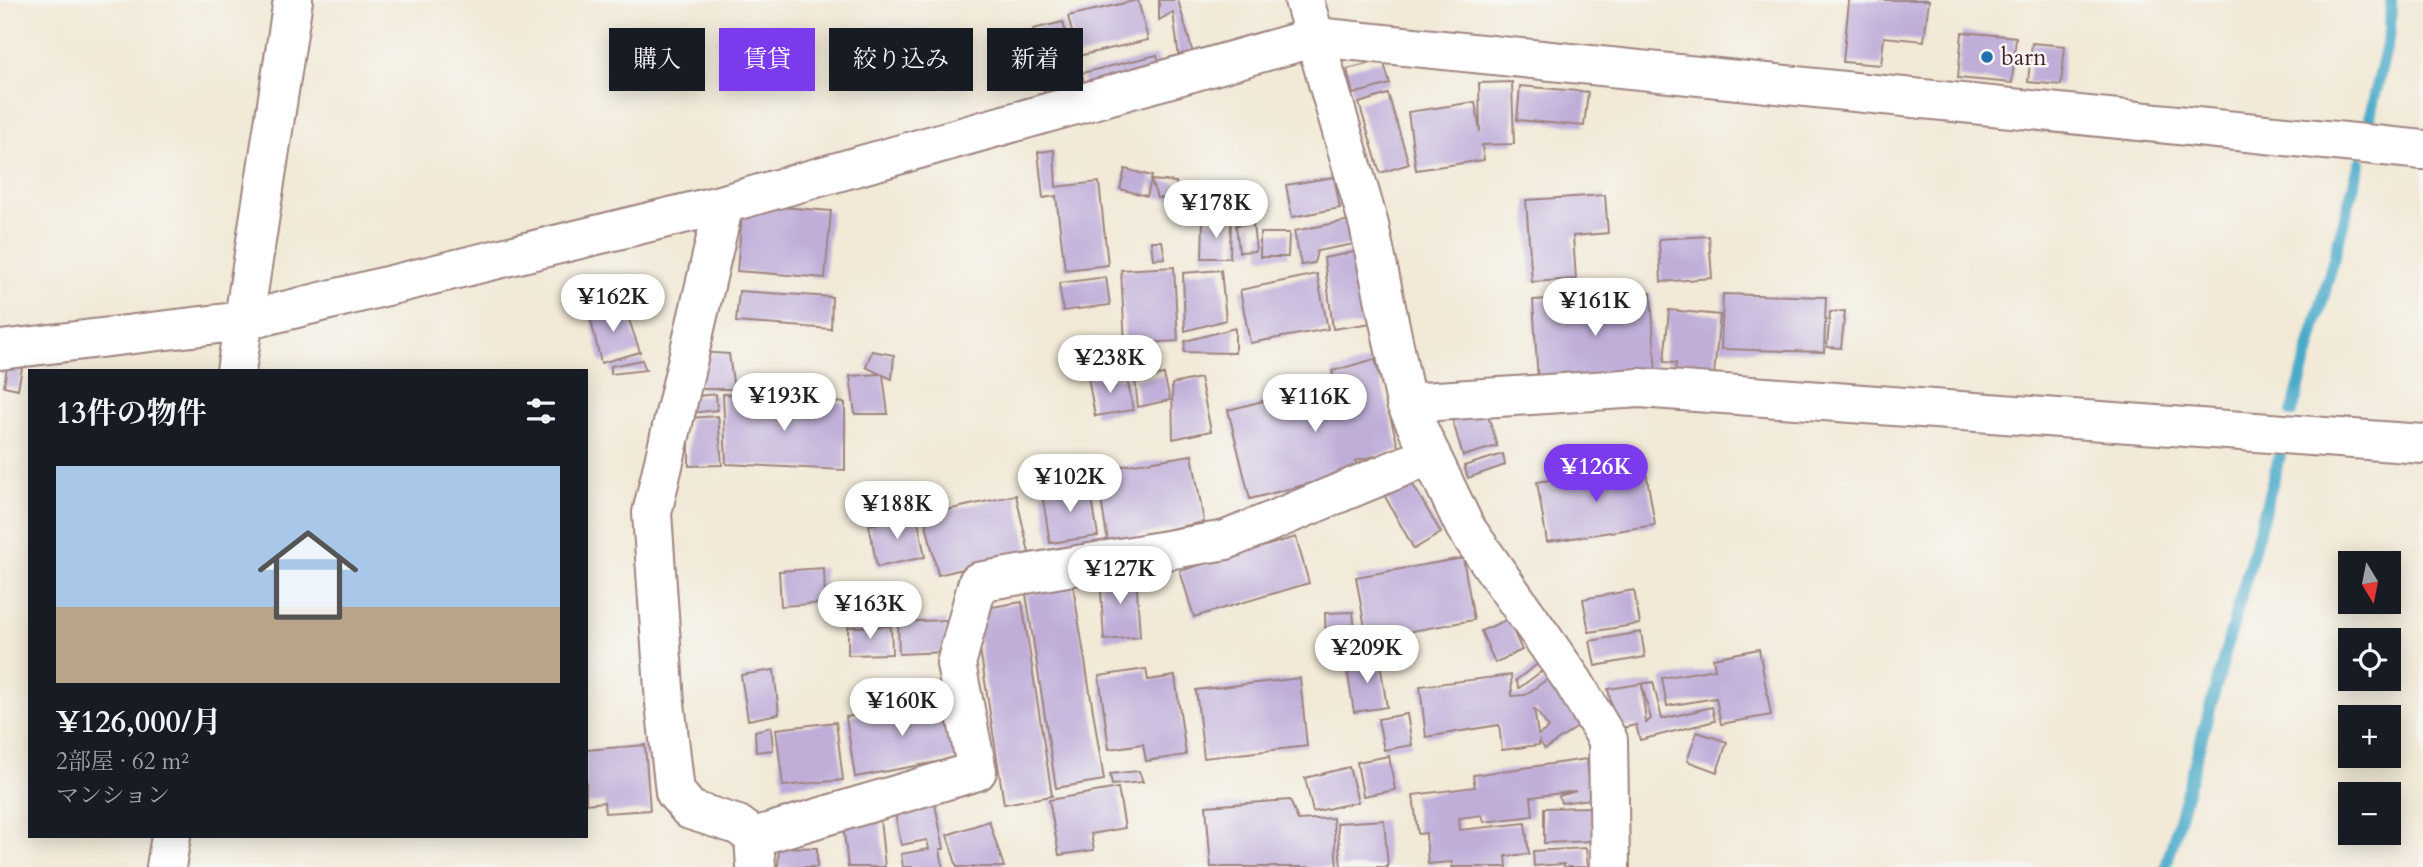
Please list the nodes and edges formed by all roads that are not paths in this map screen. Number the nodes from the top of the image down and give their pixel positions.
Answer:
1 (293, 0) edge
2 (1304, 0) edge
3 (1334, 0) edge
4 (1315, 37) junction
5 (2423, 150) edge
6 (724, 204) junction
7 (243, 321) junction
8 (0, 351) edge
9 (236, 369) edge
10 (1406, 403) junction
11 (2423, 444) edge
12 (1431, 456) junction
13 (171, 838) edge
14 (755, 852) edge
15 (166, 867) edge
16 (1610, 867) edge

1 - 7 street
2 - 4 street
3 - 4 street
4 - 5 street
4 - 6 street
4 - 10 street
6 - 7 street
6 - 14 street
7 - 8 street
7 - 9 street
10 - 11 street
10 - 12 street
12 - 14 street
12 - 16 street
13 - 15 street

